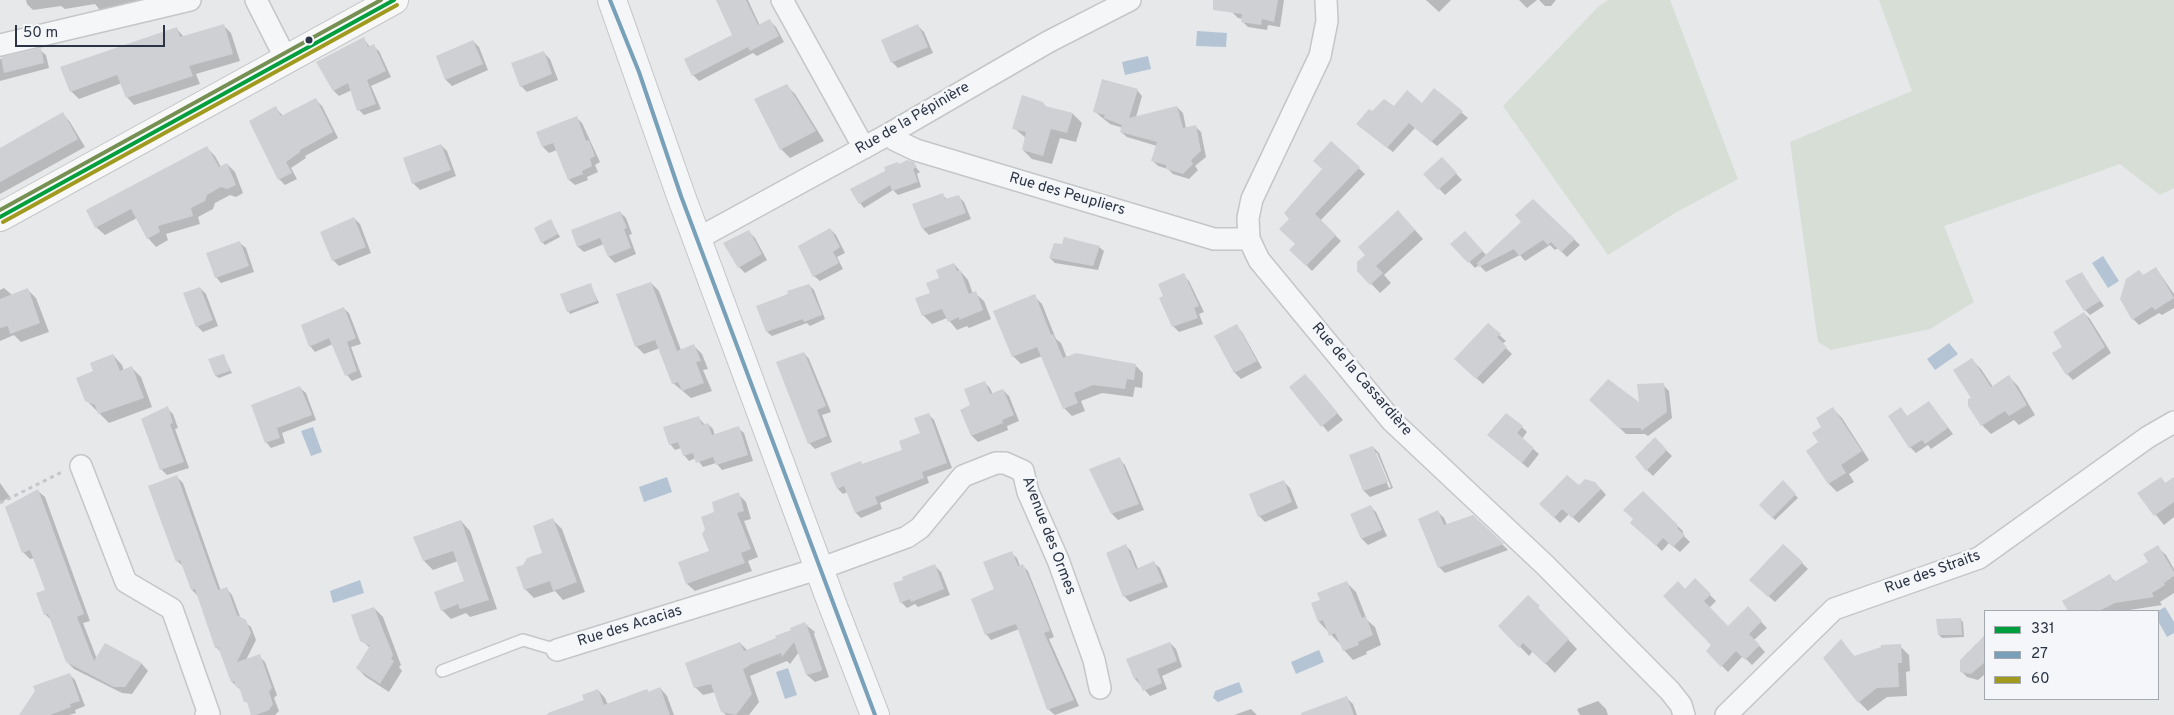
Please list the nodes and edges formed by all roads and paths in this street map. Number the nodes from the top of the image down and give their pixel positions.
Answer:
1 (190, 0) edge
2 (256, 0) edge
3 (394, 0) edge
4 (782, 0) edge
5 (1130, 0) edge
6 (1326, 0) edge
7 (612, 1) edge
8 (0, 45) edge
9 (286, 59) junction
10 (889, 134) junction
11 (864, 148) junction
12 (0, 217) edge
13 (1250, 238) junction
14 (697, 239) junction
15 (2174, 422) edge
16 (81, 466) joint
17 (0, 504) edge
18 (820, 568) junction
19 (557, 650) joint
20 (442, 671) dead end
21 (1100, 688) dead end
22 (208, 715) edge
23 (876, 715) edge
24 (1684, 715) edge
25 (1726, 715) edge

1 - 8 street
2 - 9 street
3 - 9 main road
4 - 11 street
5 - 10 street, Rue de la Pépinière
6 - 13 street, Rue de la Cassardière
7 - 14 street
9 - 12 main road
10 - 11 street, Rue de la Pépinière
10 - 13 street, Rue des Peupliers
11 - 14 street, Rue de la Pépinière
13 - 24 street, Rue de la Cassardière
14 - 18 street
15 - 25 street, Rue des Straits
16 - 17 path
16 - 22 street
18 - 19 street, Rue des Acacias
18 - 21 street, Avenue des Ormes
18 - 23 street
19 - 20 lane, Rue des Acacias

